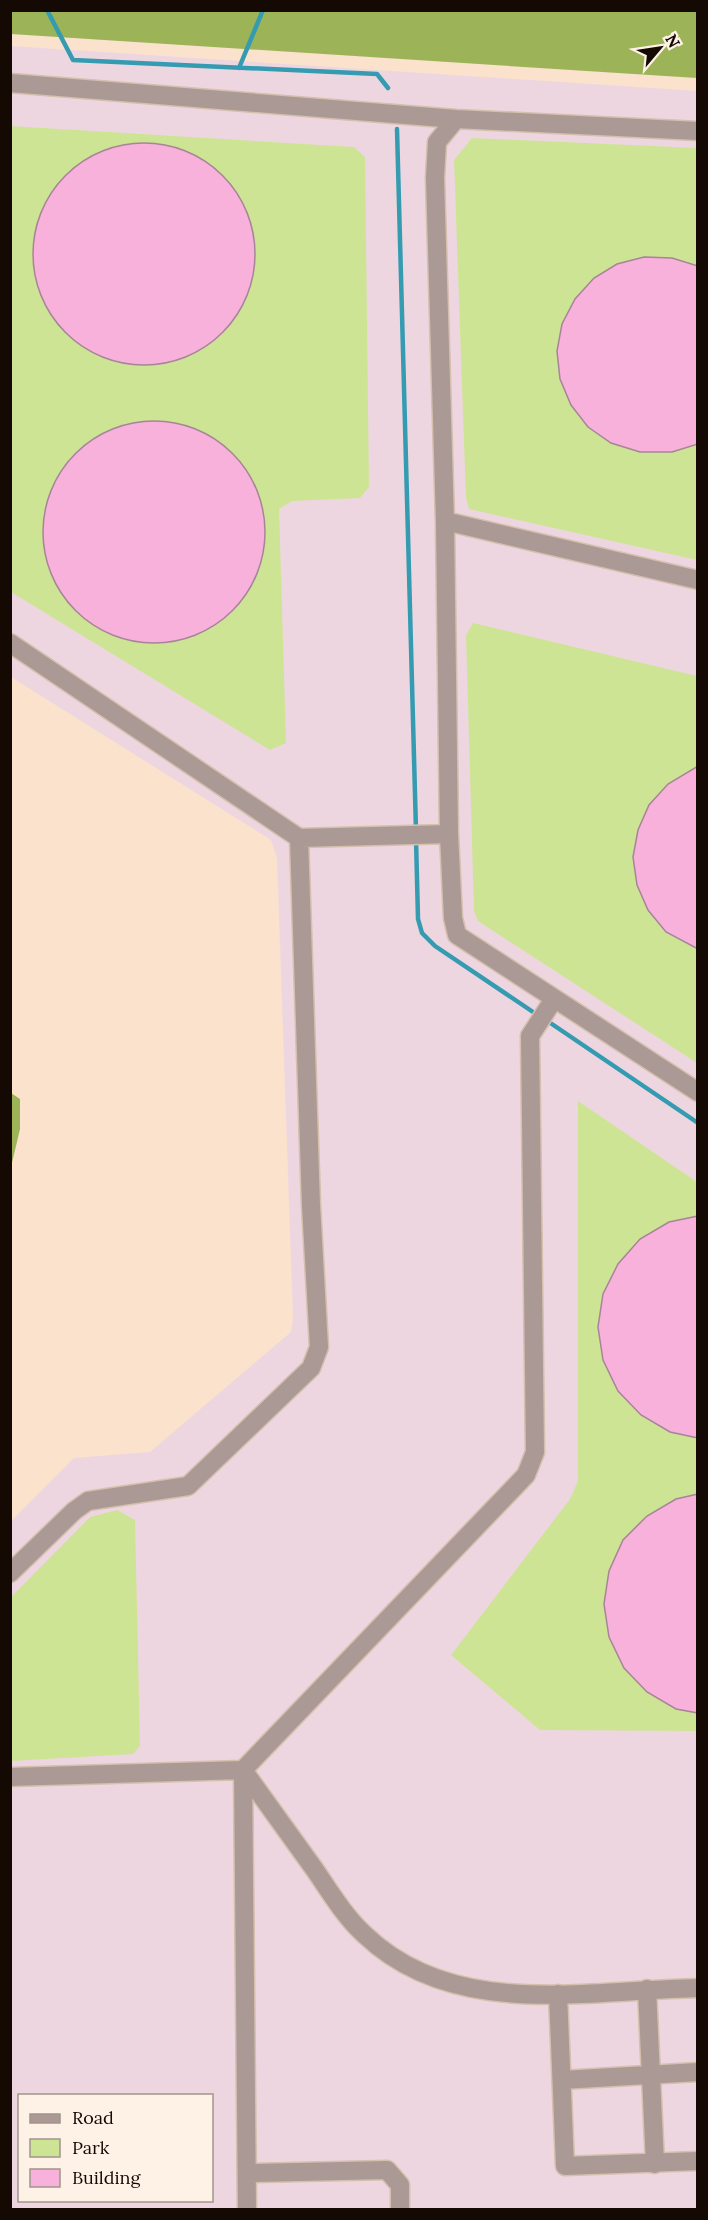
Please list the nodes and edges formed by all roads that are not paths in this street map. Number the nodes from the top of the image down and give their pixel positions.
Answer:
1 (10, 83) edge
2 (456, 119) junction
3 (698, 131) edge
4 (445, 521) junction
5 (698, 580) edge
6 (10, 643) edge
7 (449, 834) junction
8 (299, 838) junction
9 (554, 999) junction
10 (698, 1092) edge
11 (10, 1572) edge
12 (243, 1770) junction
13 (10, 1777) edge
14 (698, 1988) edge
15 (647, 1989) junction
16 (558, 1994) junction
17 (698, 2072) edge
18 (653, 2074) junction
19 (562, 2080) junction
20 (698, 2161) edge
21 (655, 2164) junction
22 (249, 2173) junction
23 (248, 2210) edge
24 (400, 2210) edge

1 - 2 lane
2 - 3 lane
2 - 4 lane
4 - 5 lane
4 - 7 lane
6 - 8 lane
7 - 8 lane
7 - 9 lane
8 - 11 lane
9 - 10 lane
9 - 12 lane
12 - 13 lane
12 - 16 lane
12 - 22 lane
14 - 15 lane
15 - 16 lane
15 - 18 lane
16 - 19 lane
17 - 18 lane
18 - 19 lane
18 - 21 lane
19 - 21 lane
20 - 21 lane
22 - 23 lane
22 - 24 lane

